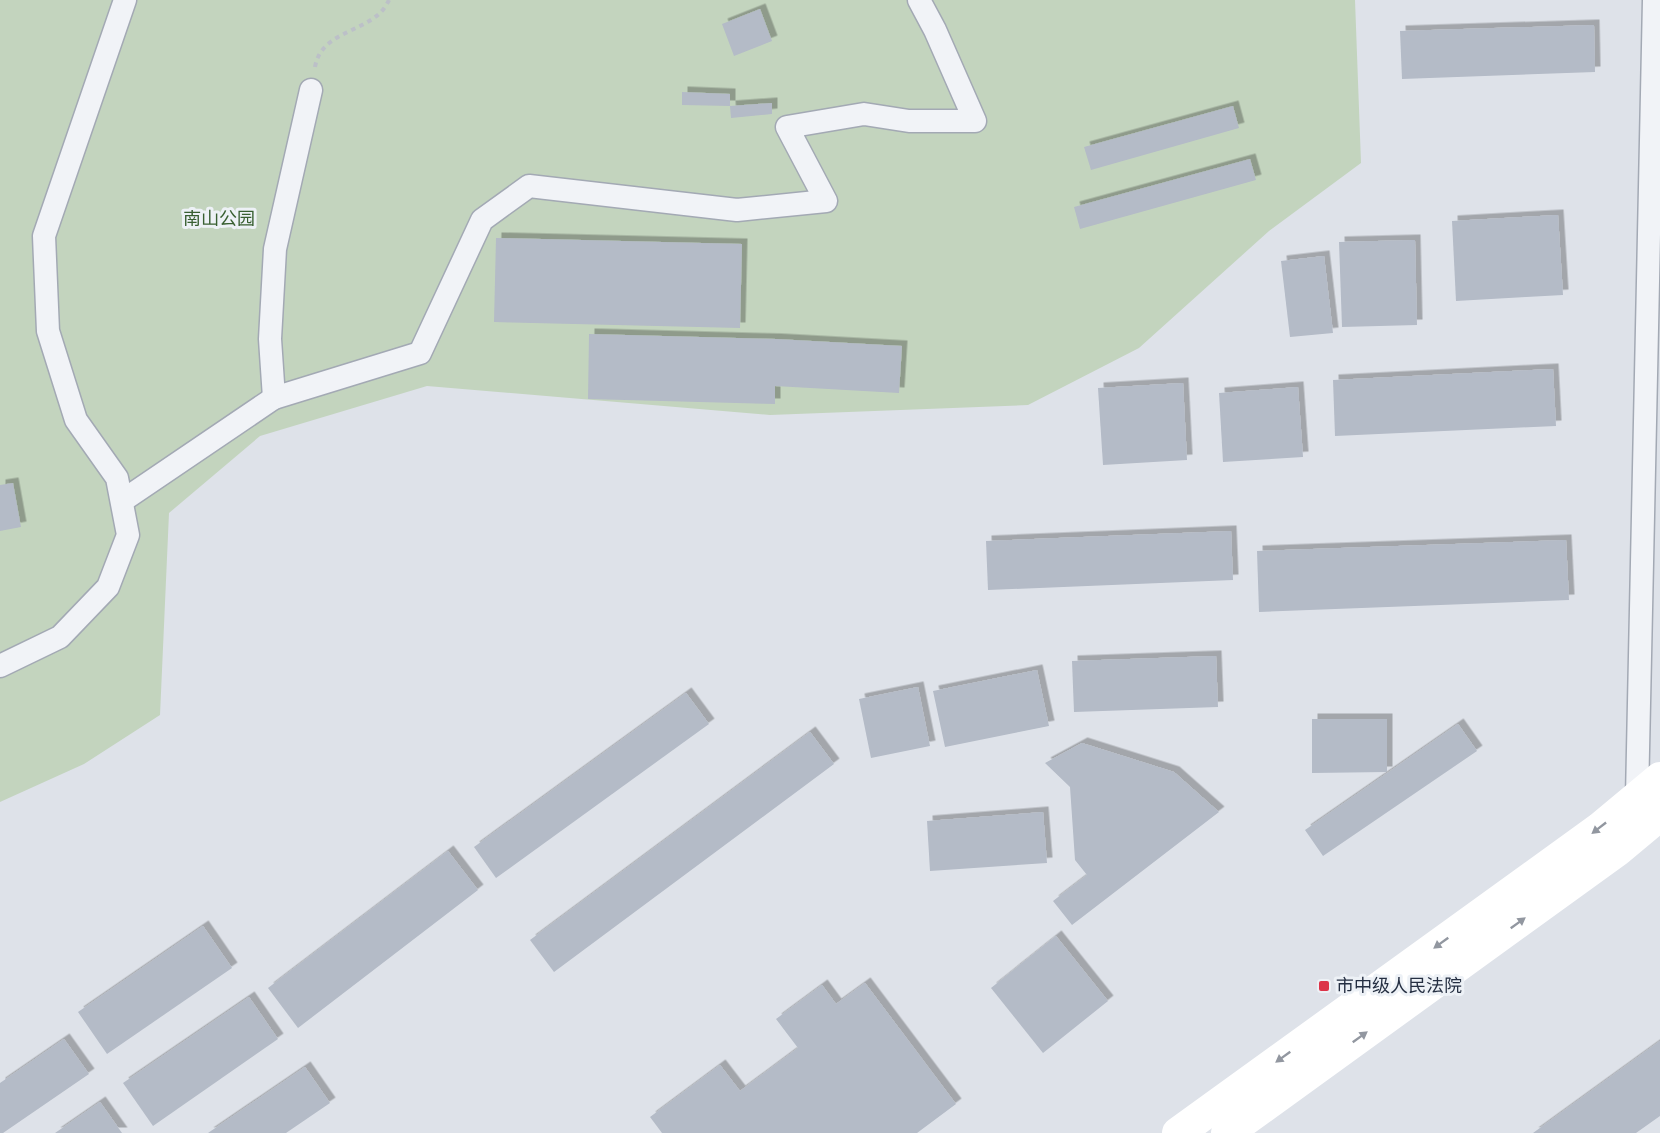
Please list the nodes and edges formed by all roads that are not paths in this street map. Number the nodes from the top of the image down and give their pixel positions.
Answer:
1 (124, 0) edge
2 (919, 0) edge
3 (1654, 0) edge
4 (310, 90) road end
5 (274, 398) junction
6 (122, 501) junction
7 (0, 666) edge
8 (1653, 803) edge
9 (1178, 1133) edge
10 (1227, 1133) edge

1 - 6 street
2 - 5 street
3 - 8 street
4 - 5 street
5 - 6 street
6 - 7 street
8 -> 9 main road
10 -> 8 main road

